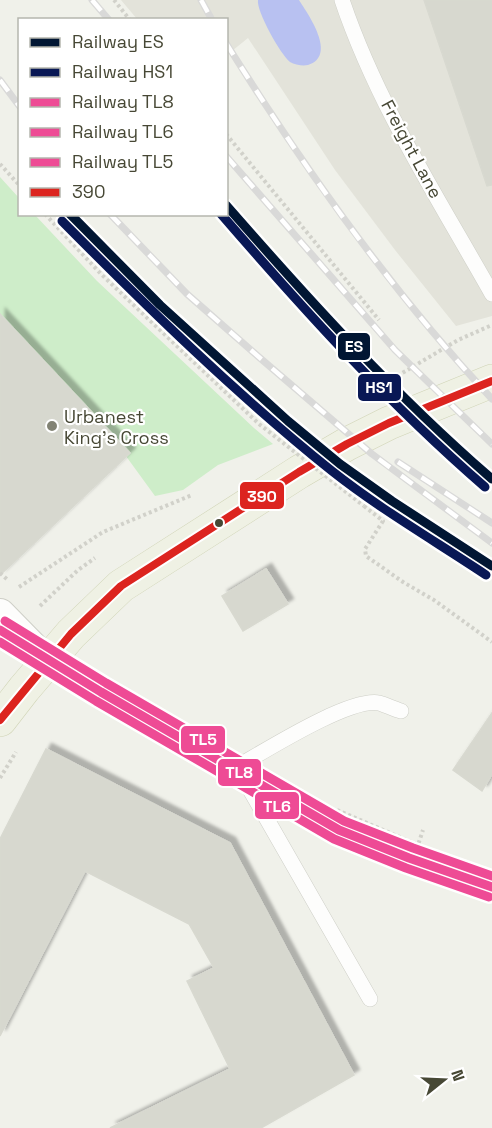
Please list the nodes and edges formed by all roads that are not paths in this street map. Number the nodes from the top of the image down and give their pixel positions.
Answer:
1 (342, 0) edge
2 (492, 294) edge
3 (492, 381) edge
4 (0, 614) edge
5 (47, 662) junction
6 (401, 711) dead end
7 (0, 720) edge
8 (233, 768) junction
9 (370, 999) dead end

1 - 2 lane, Freight Lane
3 - 5 main road
4 - 5 street
5 - 7 main road
5 - 8 lane
6 - 8 lane
8 - 9 lane

